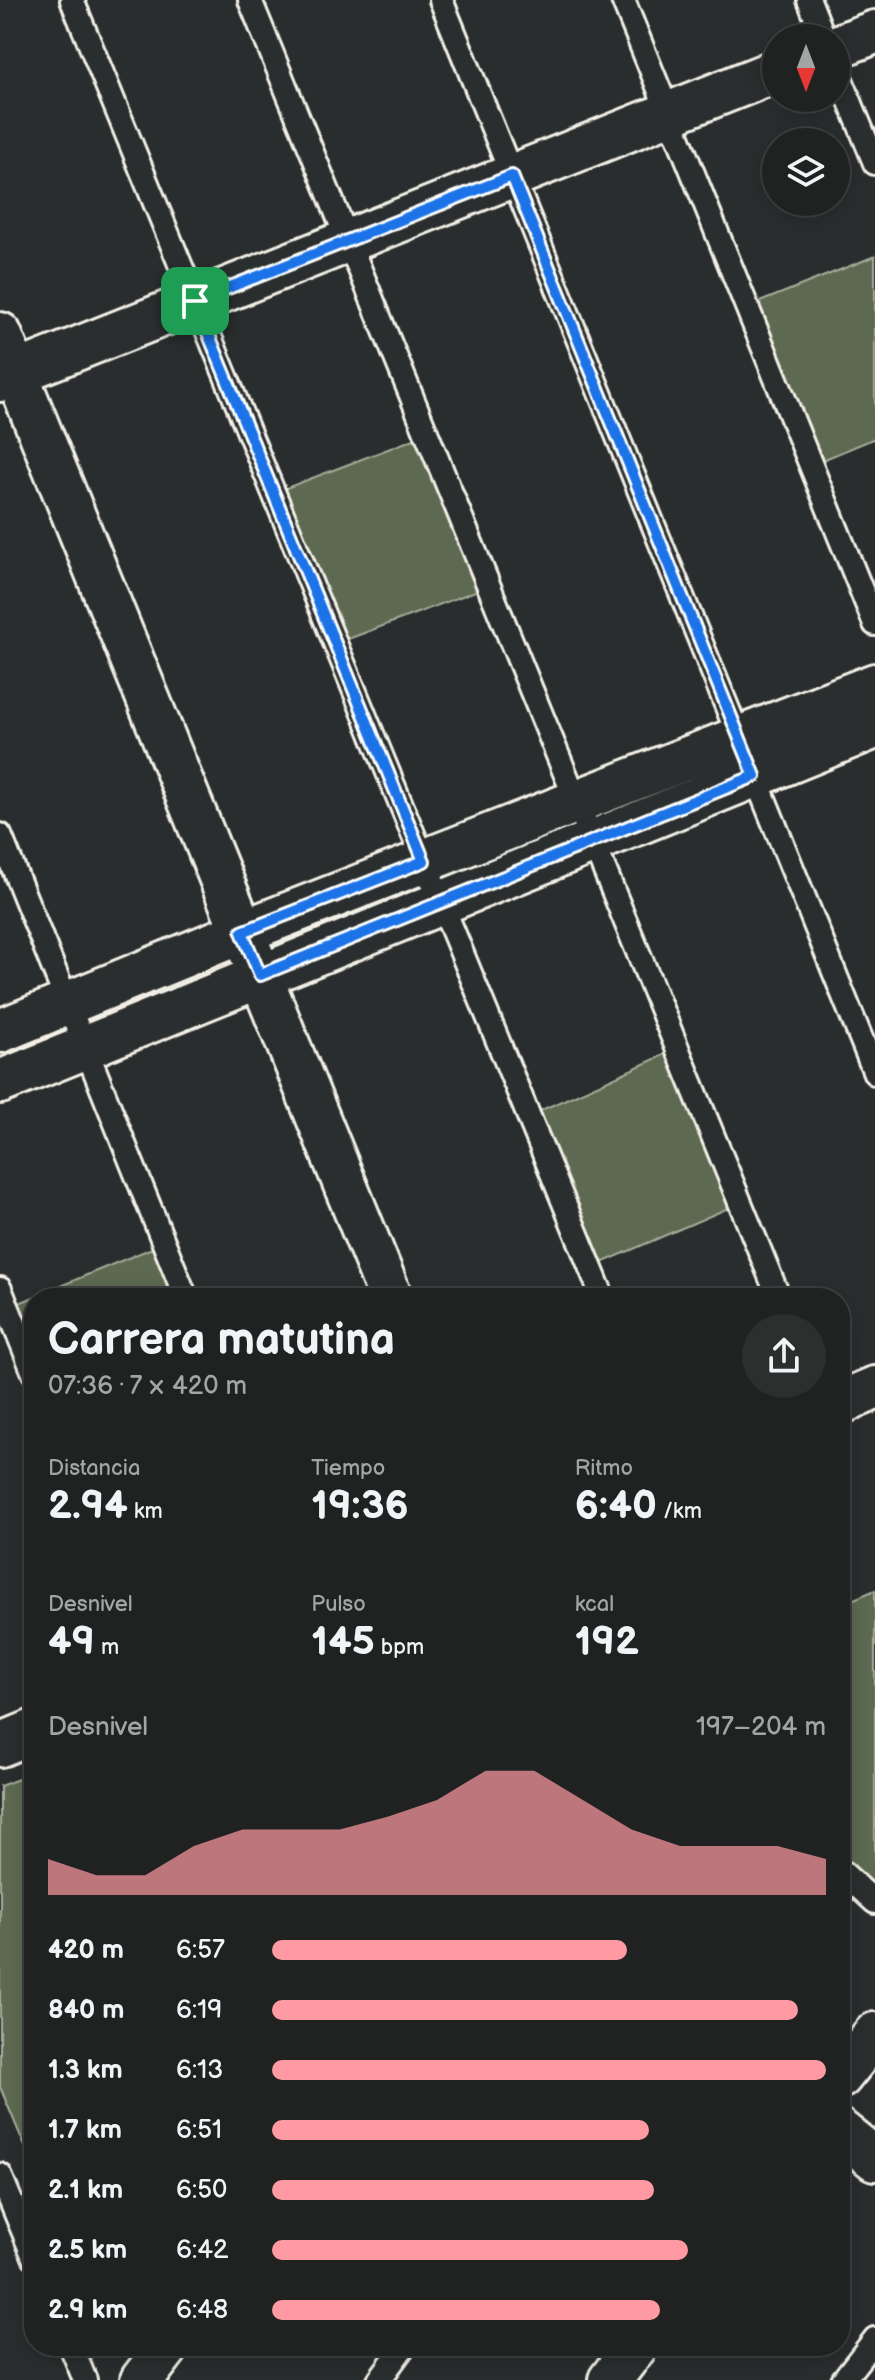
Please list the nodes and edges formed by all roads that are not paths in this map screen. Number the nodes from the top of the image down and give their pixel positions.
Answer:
1 (72, 0) edge
2 (250, 0) edge
3 (441, 0) edge
4 (623, 0) edge
5 (809, 0) edge
6 (818, 24) edge
7 (875, 32) edge
8 (850, 42) edge
9 (762, 77) edge
10 (850, 101) edge
11 (669, 114) junction
12 (875, 163) edge
13 (512, 176) junction
14 (348, 240) junction
15 (195, 301) junction
16 (0, 334) edge
17 (8, 376) edge
18 (875, 624) edge
19 (875, 685) edge
20 (875, 727) edge
21 (739, 738) junction
22 (755, 776) junction
23 (576, 801) junction
24 (0, 835) edge
25 (592, 841) junction
26 (424, 861) junction
27 (441, 902) junction
28 (242, 932) junction
29 (260, 975) junction
30 (67, 1003) junction
31 (0, 1031) edge
32 (85, 1047) junction
33 (875, 1073) edge
34 (0, 1082) edge
35 (182, 1288) edge
36 (387, 1288) edge
37 (599, 1288) edge
38 (775, 1288) edge
39 (0, 1289) edge
40 (24, 1348) edge
41 (875, 1388) edge
42 (850, 1399) edge
43 (24, 1735) edge
44 (0, 1745) edge
45 (850, 1879) edge
46 (875, 1902) edge
47 (875, 2034) edge
48 (850, 2065) edge
49 (850, 2139) edge
50 (875, 2159) edge
51 (0, 2175) edge
52 (24, 2233) edge
53 (875, 2339) edge
54 (75, 2356) edge
55 (160, 2356) edge
56 (397, 2356) edge
57 (628, 2356) edge
58 (85, 2380) edge
59 (142, 2380) edge
60 (379, 2380) edge
61 (610, 2380) edge
62 (843, 2380) edge

1 - 15 lane
2 - 14 lane
3 - 13 lane
4 - 11 lane
5 - 6 lane
7 - 8 street
9 - 11 street
10 - 12 lane
11 - 13 street
11 - 18 lane
13 - 14 street
13 - 21 lane
14 - 15 street
14 - 23 lane
15 - 17 street
15 - 26 lane
16 - 17 street
17 - 28 street
19 - 21 street
20 - 22 street
21 - 22 lane
21 - 23 street
22 - 25 street
22 - 33 lane
23 - 25 lane
23 - 26 street
24 - 30 lane
25 - 27 street
25 - 38 lane
26 - 27 lane
26 - 28 street
27 - 29 street
27 - 37 lane
28 - 29 street
28 - 30 street
29 - 32 street
29 - 36 street
30 - 31 street
30 - 32 lane
32 - 34 street
32 - 35 lane
39 - 40 lane
41 - 42 street
43 - 44 street
45 - 46 lane
47 - 48 street
49 - 50 street
51 - 52 lane
53 - 62 lane
54 - 58 lane
55 - 59 street
56 - 60 lane
57 - 61 street

